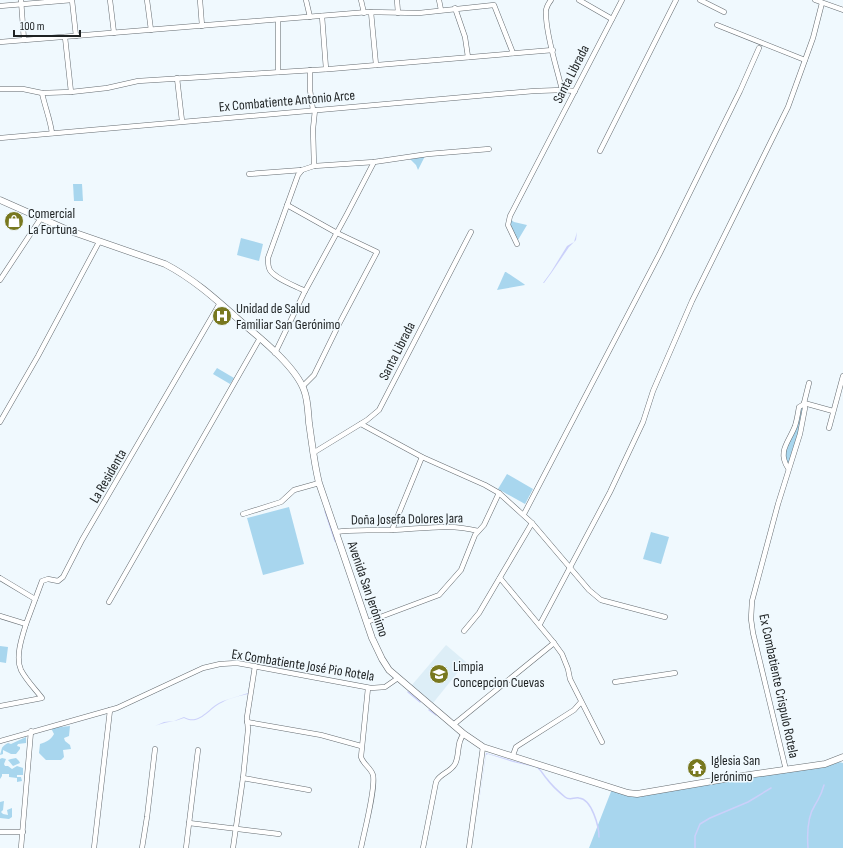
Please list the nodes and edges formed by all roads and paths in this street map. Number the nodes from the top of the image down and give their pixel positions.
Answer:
1 (72, 0) edge
2 (110, 0) edge
3 (148, 0) edge
4 (200, 0) edge
5 (306, 0) edge
6 (361, 0) edge
7 (397, 0) edge
8 (439, 0) edge
9 (551, 0) edge
10 (579, 0) edge
11 (622, 0) edge
12 (676, 0) edge
13 (700, 0) edge
14 (58, 1) edge
15 (819, 1) edge
16 (21, 2) edge
17 (0, 6) edge
18 (455, 8) junction
19 (441, 10) junction
20 (843, 10) edge
21 (371, 12) junction
22 (724, 12) dead end
23 (364, 13) junction
24 (398, 13) junction
25 (322, 16) junction
26 (310, 17) junction
27 (612, 19) junction
28 (278, 20) junction
29 (717, 25) dead end
30 (202, 26) junction
31 (151, 30) junction
32 (114, 33) junction
33 (76, 36) junction
34 (65, 37) junction
35 (24, 40) junction
36 (0, 42) edge
37 (759, 48) dead end
38 (553, 50) junction
39 (513, 53) junction
40 (468, 57) junction
41 (805, 60) junction
42 (376, 65) junction
43 (326, 69) junction
44 (310, 70) junction
45 (278, 72) junction
46 (177, 78) junction
47 (0, 89) edge
48 (562, 90) junction
49 (575, 91) junction
50 (71, 92) junction
51 (42, 93) junction
52 (314, 110) junction
53 (182, 121) junction
54 (52, 133) junction
55 (0, 138) edge
56 (489, 149) dead end
57 (600, 151) dead end
58 (374, 162) junction
59 (314, 166) junction
60 (302, 170) junction
61 (249, 174) dead end
62 (0, 200) edge
63 (287, 205) junction
64 (41, 218) junction
65 (471, 232) dead end
66 (337, 233) junction
67 (100, 242) junction
68 (517, 244) dead end
69 (0, 280) edge
70 (305, 291) junction
71 (220, 303) junction
72 (260, 338) junction
73 (275, 353) junction
74 (843, 376) edge
75 (809, 383) dead end
76 (303, 386) junction
77 (804, 403) junction
78 (833, 411) junction
79 (0, 422) edge
80 (361, 424) junction
81 (828, 428) dead end
82 (313, 453) junction
83 (422, 457) junction
84 (788, 468) junction
85 (319, 483) junction
86 (499, 493) junction
87 (243, 514) dead end
88 (524, 514) junction
89 (532, 523) junction
90 (392, 530) junction
91 (478, 531) junction
92 (336, 532) junction
93 (569, 567) junction
94 (0, 578) edge
95 (500, 578) junction
96 (35, 600) junction
97 (109, 602) dead end
98 (0, 616) edge
99 (665, 617) dead end
100 (367, 622) junction
101 (26, 624) junction
102 (540, 624) junction
103 (464, 631) dead end
104 (554, 643) junction
105 (254, 666) junction
106 (675, 673) dead end
107 (398, 678) junction
108 (615, 682) dead end
109 (368, 688) junction
110 (581, 702) junction
111 (0, 706) edge
112 (110, 710) junction
113 (247, 722) junction
114 (453, 725) junction
115 (31, 731) junction
116 (464, 734) junction
117 (0, 741) edge
118 (602, 742) dead end
119 (361, 746) junction
120 (483, 747) junction
121 (155, 749) dead end
122 (198, 750) dead end
123 (512, 756) junction
124 (843, 757) edge
125 (786, 770) junction
126 (243, 778) junction
127 (309, 790) dead end
128 (189, 823) junction
129 (236, 829) junction
130 (0, 832) edge
131 (23, 832) junction
132 (279, 834) dead end
133 (21, 848) edge
134 (94, 848) edge
135 (142, 848) edge
136 (186, 848) edge
137 (233, 848) edge
138 (361, 848) edge
139 (423, 848) edge
140 (469, 848) edge

1 - 14 street
1 - 33 street
2 - 32 street
3 - 31 street
4 - 30 street
5 - 26 street
6 - 23 street
7 - 24 street
8 - 19 street
9 - 38 street
10 - 27 street
11 - 27 street, Santa Librada
12 - 57 street
13 - 22 street
14 - 16 street
15 - 20 street
15 - 41 street
16 - 17 street
16 - 35 street
18 - 19 street
18 - 39 street
18 - 40 street
19 - 24 street
21 - 23 street
21 - 24 street
21 - 42 street
23 - 25 street
25 - 26 street
25 - 43 street
26 - 28 street
27 - 49 street, Santa Librada
28 - 30 street
28 - 45 street
29 - 41 street
30 - 31 street
31 - 32 street
32 - 33 street
33 - 34 street
34 - 35 street
34 - 50 street
35 - 36 street
37 - 88 street
38 - 39 street
38 - 48 street
39 - 40 street
40 - 42 street
41 - 93 street
42 - 43 street
43 - 44 street
44 - 45 street
44 - 52 street
45 - 46 street
46 - 50 street
46 - 53 street
47 - 51 street
48 - 49 street, Ex Combatiente Antonio Arce
48 - 52 street, Ex Combatiente Antonio Arce
49 - 68 street, Santa Librada
50 - 51 street
51 - 54 street
52 - 53 street, Ex Combatiente Antonio Arce
52 - 59 street
53 - 54 street, Ex Combatiente Antonio Arce
54 - 55 street, Ex Combatiente Antonio Arce
56 - 58 street
58 - 59 street
58 - 66 street
59 - 60 street
60 - 61 street
60 - 63 street
62 - 64 street, Avenida San Jerónimo
63 - 66 street
63 - 70 street
64 - 67 street, Avenida San Jerónimo
64 - 69 street
65 - 80 street, Santa Librada
66 - 70 street
66 - 76 street
67 - 71 street, Avenida San Jerónimo
67 - 79 street
70 - 73 street
71 - 72 street, Avenida San Jerónimo
71 - 96 street, La Residenta
72 - 73 street, Avenida San Jerónimo
72 - 97 street
73 - 76 street, Avenida San Jerónimo
74 - 78 street
75 - 77 street, Ex Combatiente Crispulo Rotela
76 - 82 street, Avenida San Jerónimo
77 - 78 street
77 - 84 street, Ex Combatiente Crispulo Rotela
77 - 84 street, Ex Combatiente Crispulo Rotela
78 - 81 street
80 - 82 street, Santa Librada
80 - 83 street
82 - 85 street, Avenida San Jerónimo
83 - 86 street
83 - 90 street
84 - 125 street, Ex Combatiente Crispulo Rotela
85 - 87 street
85 - 92 street, Avenida San Jerónimo
86 - 88 street
86 - 91 street
88 - 89 street
89 - 93 street
89 - 95 street
90 - 91 street, Doña Josefa Dolores Jara
90 - 92 street, Doña Josefa Dolores Jara
91 - 100 street
92 - 100 street, Avenida San Jerónimo
93 - 99 street
93 - 102 street
94 - 96 street
95 - 102 street
95 - 103 street
96 - 101 street, La Residenta
98 - 101 street
100 - 107 street, Avenida San Jerónimo
101 - 111 street, La Residenta
102 - 104 street
104 - 110 street
104 - 114 street
105 - 109 street, Ex Combatiente José Pio Rotela
105 - 112 street, Ex Combatiente José Pio Rotela
105 - 113 street
106 - 108 street
107 - 109 street, Ex Combatiente José Pio Rotela
107 - 114 street, Avenida San Jerónimo
109 - 119 street
110 - 118 street
110 - 123 street
112 - 115 street, Ex Combatiente José Pio Rotela
112 - 134 street
113 - 119 street
113 - 126 street
114 - 116 street, Avenida San Jerónimo
115 - 117 street, Ex Combatiente José Pio Rotela
115 - 131 street
116 - 120 street, Avenida San Jerónimo
116 - 139 street
119 - 138 street
120 - 123 street, Avenida San Jerónimo
120 - 140 street
121 - 135 street
122 - 128 street
123 - 125 street, Avenida San Jerónimo
124 - 125 street, Avenida San Jerónimo
126 - 127 street
126 - 129 street
128 - 129 street
128 - 136 street
129 - 132 street
129 - 137 street
130 - 131 street
131 - 133 street

